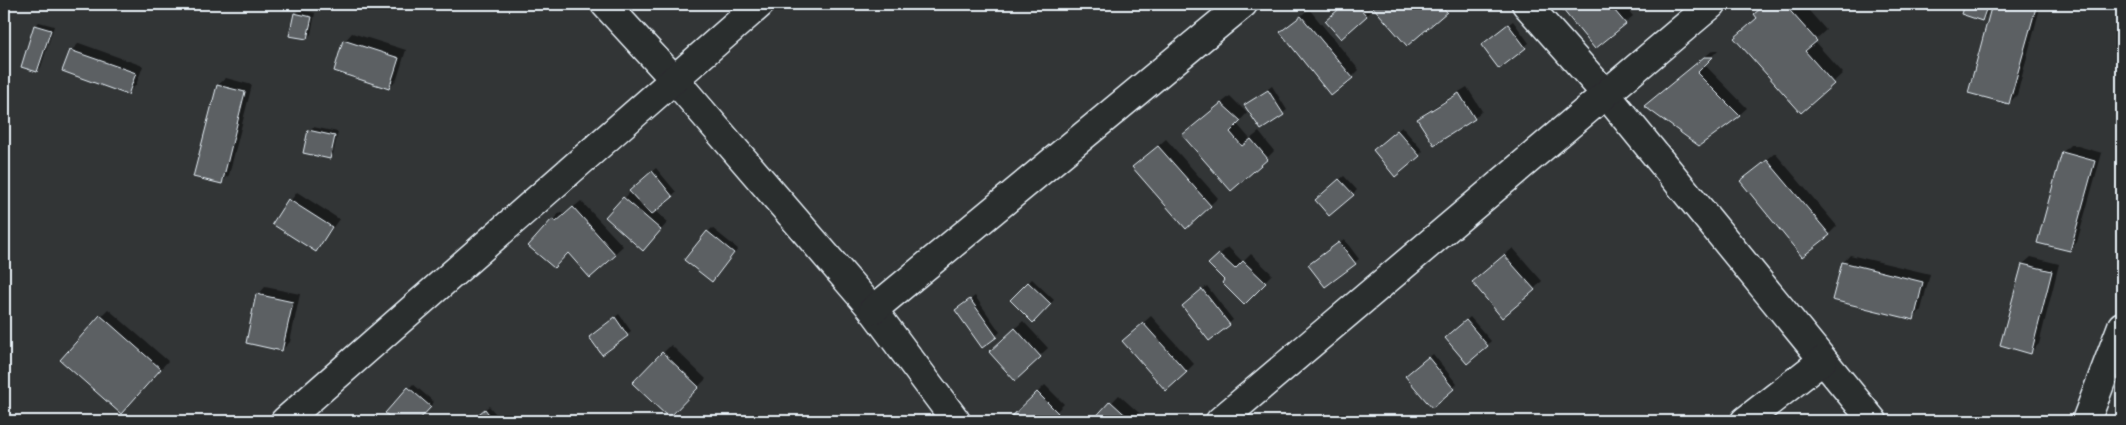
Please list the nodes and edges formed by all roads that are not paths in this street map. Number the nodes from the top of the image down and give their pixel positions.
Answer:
1 (605, 4) edge
2 (760, 4) edge
3 (1243, 4) edge
4 (1526, 4) edge
5 (1712, 4) edge
6 (674, 79) junction
7 (1605, 93) junction
8 (873, 310) junction
9 (2122, 326) edge
10 (1823, 360) junction
11 (285, 421) edge
12 (956, 421) edge
13 (1220, 421) edge
14 (1745, 421) edge
15 (1873, 421) edge
16 (2086, 421) edge

1 - 6 street
2 - 6 street
3 - 8 street
4 - 7 street
5 - 7 street
6 - 8 street
6 - 11 street
7 - 10 street
7 - 13 street
8 - 12 street
9 - 16 street
10 - 14 street
10 - 15 street

